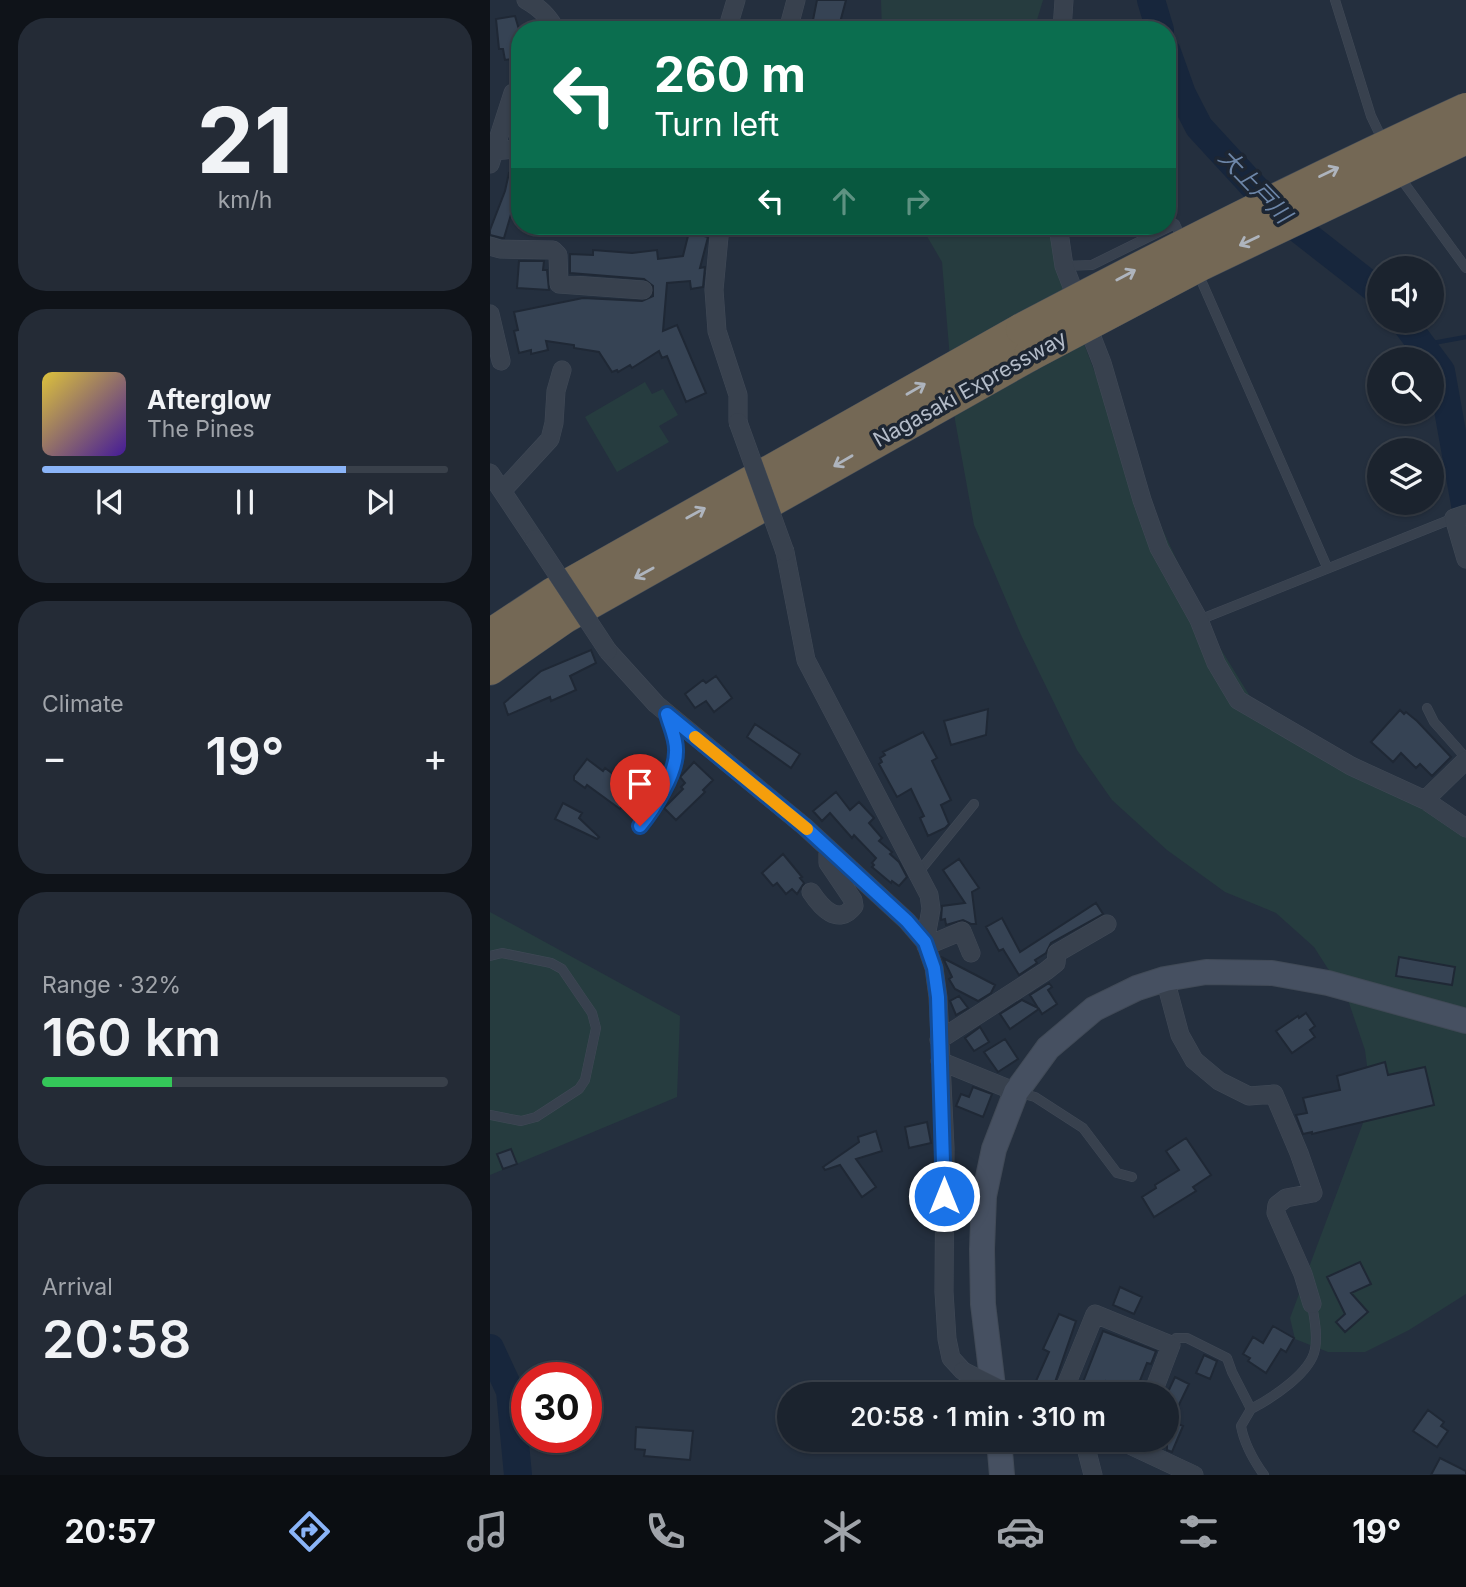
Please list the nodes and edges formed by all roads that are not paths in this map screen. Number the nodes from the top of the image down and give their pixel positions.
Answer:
1 (526, 0) edge
2 (736, 0) edge
3 (796, 0) edge
4 (1064, 0) edge
5 (1335, 0) edge
6 (549, 21) edge
7 (730, 21) edge
8 (790, 21) edge
9 (1063, 21) edge
10 (511, 99) edge
11 (1466, 109) edge
12 (1466, 138) edge
13 (511, 150) edge
14 (492, 158) edge
15 (1176, 226) edge
16 (719, 235) edge
17 (1059, 235) edge
18 (1153, 235) edge
19 (490, 246) edge
20 (1064, 266) junction
21 (1466, 268) edge
22 (643, 290) dead end
23 (490, 314) edge
24 (1026, 342) junction
25 (501, 360) dead end
26 (562, 370) dead end
27 (490, 473) edge
28 (503, 490) junction
29 (1460, 516) edge
30 (1466, 559) edge
31 (1327, 567) junction
32 (1199, 620) junction
33 (490, 635) edge
34 (490, 668) edge
35 (1427, 708) dead end
36 (667, 714) junction
37 (1466, 759) edge
38 (1425, 800) junction
39 (974, 804) dead end
40 (640, 826) dead end
41 (1466, 828) edge
42 (828, 849) junction
43 (918, 873) junction
44 (811, 892) dead end
45 (1107, 924) dead end
46 (926, 944) junction
47 (971, 953) dead end
48 (490, 956) edge
49 (1165, 979) junction
50 (1466, 1021) edge
51 (939, 1040) junction
52 (940, 1061) junction
53 (1016, 1091) junction
54 (490, 1115) edge
55 (1132, 1177) dead end
56 (1312, 1304) joint
57 (1171, 1345) junction
58 (986, 1382) edge
59 (993, 1382) edge
60 (1067, 1382) edge
61 (1157, 1382) edge
62 (1251, 1409) junction
63 (1000, 1452) edge
64 (1087, 1452) edge
65 (1149, 1452) edge
66 (1002, 1475) edge
67 (1093, 1475) edge
68 (1194, 1475) edge
69 (1264, 1475) edge

1 - 6 street
2 - 7 street
3 - 8 street
4 - 9 street
5 - 21 lane
10 - 14 street
24 -> 11 highway, Nagasaki Expressway, bridge
12 -> 24 highway, Nagasaki Expressway, bridge
13 - 14 street
15 - 31 lane
16 - 43 street, bridge
17 - 20 street
18 - 20 lane
19 - 22 street
20 - 32 street
23 - 25 street
33 -> 24 highway, Nagasaki Expressway
24 -> 34 highway, Nagasaki Expressway
26 - 28 street
27 - 28 street
28 - 36 street, bridge
29 - 30 street
29 - 31 lane
31 - 32 lane
32 - 38 street
35 - 37 lane
36 - 40 lane
36 - 42 street
37 - 38 street
38 - 41 street
39 - 43 lane
42 - 44 street
42 - 46 street
43 - 46 street
45 - 51 street
46 - 47 street
46 - 51 street
48 - 54 lane
49 - 50 street
49 - 53 street
49 - 56 street
51 - 52 street
52 - 53 street
52 - 58 street, bridge
53 - 55 lane
53 - 59 street
56 - 62 lane
57 - 60 street
57 - 61 street
57 - 62 lane
62 - 69 lane
63 - 66 street
64 - 67 street
65 - 68 street

